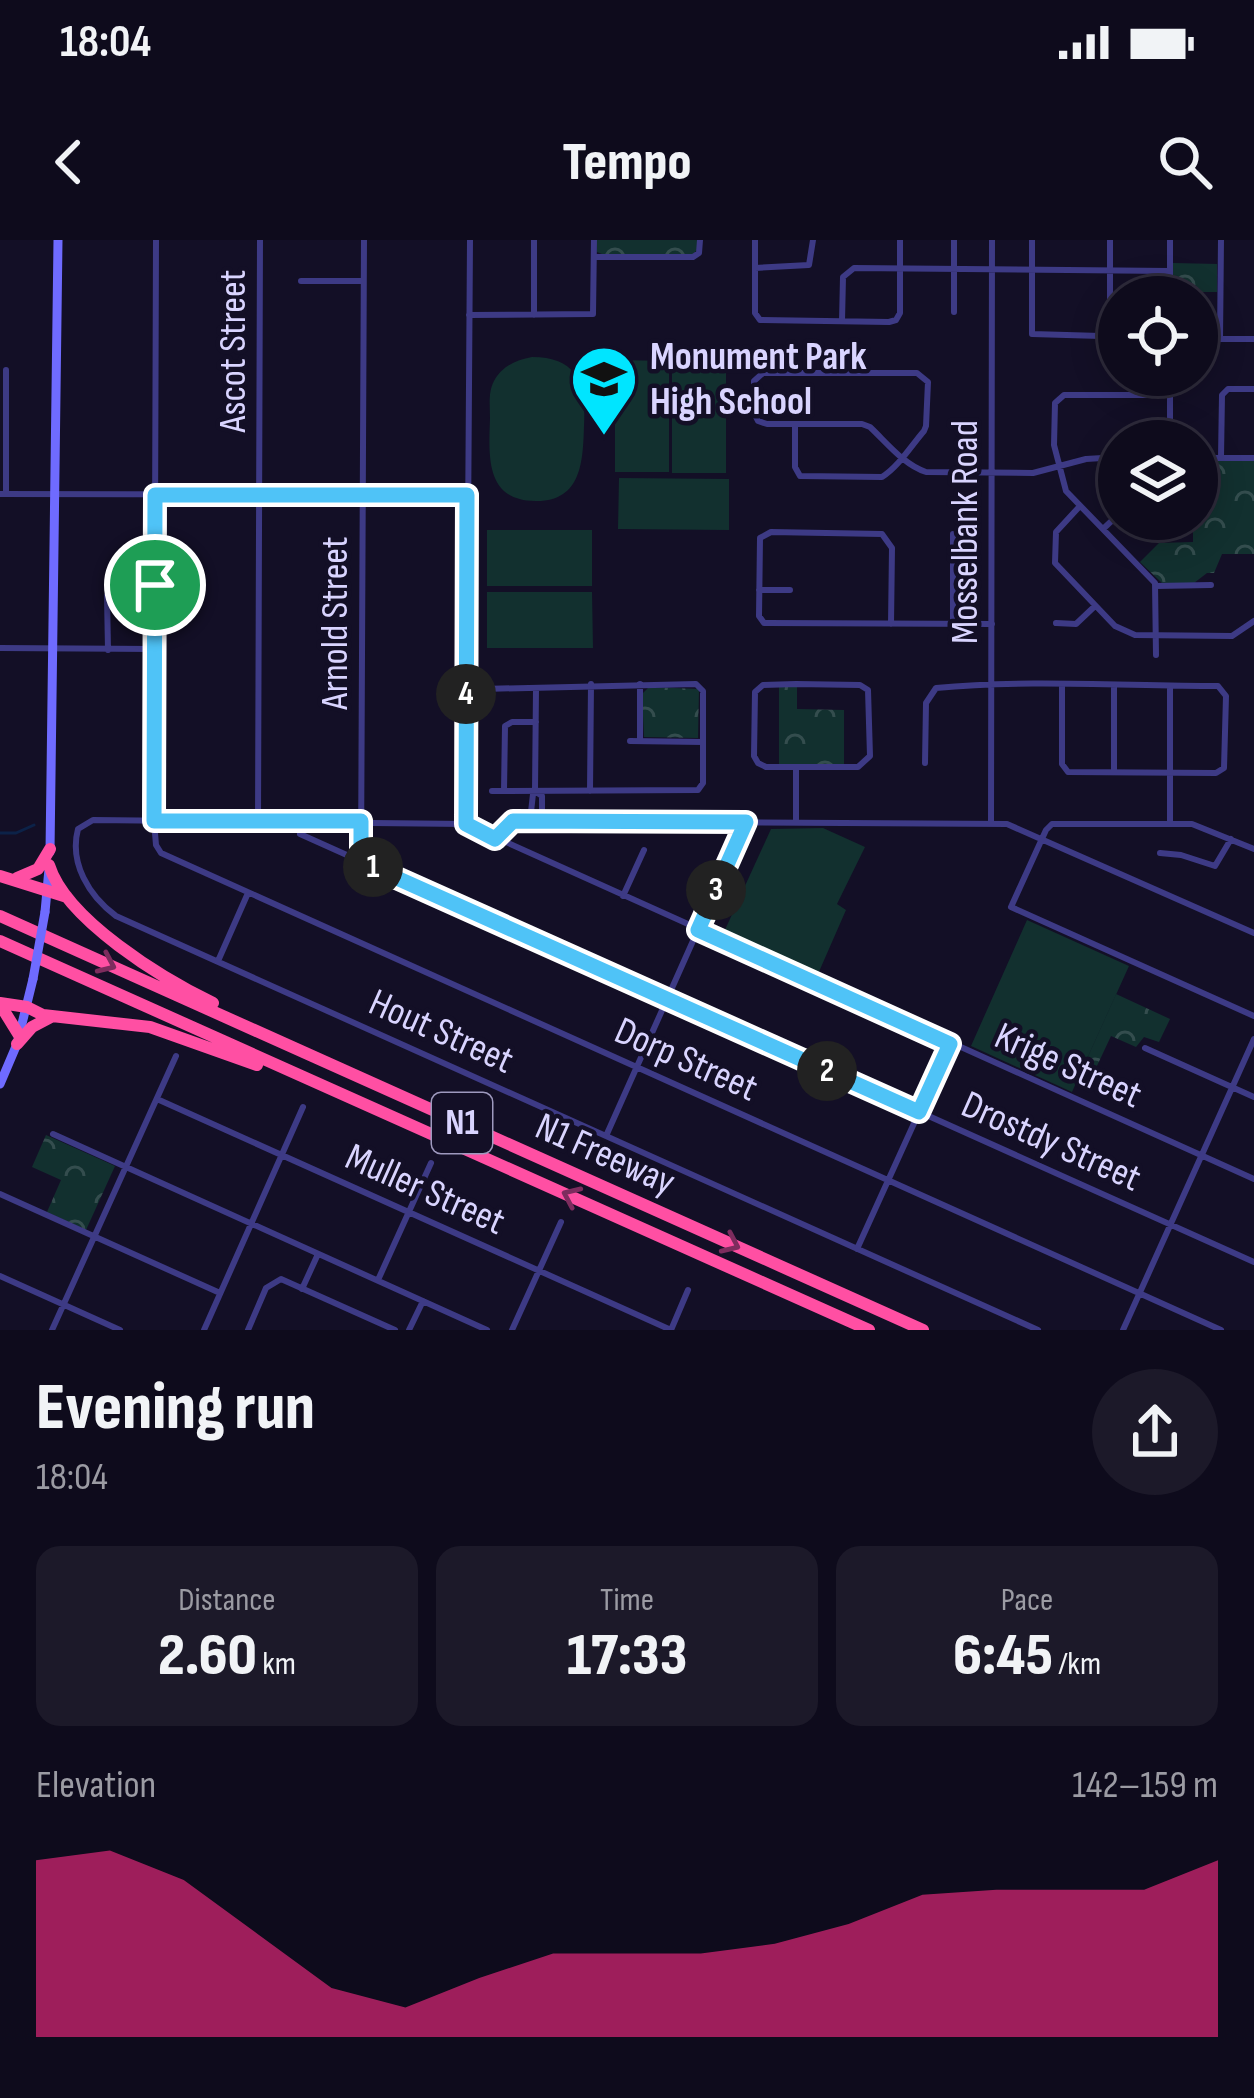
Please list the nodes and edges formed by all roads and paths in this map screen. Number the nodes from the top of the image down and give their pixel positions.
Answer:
1 (54, 240) edge
2 (156, 240) edge
3 (260, 240) edge
4 (364, 240) edge
5 (470, 240) edge
6 (534, 240) edge
7 (594, 240) edge
8 (700, 240) edge
9 (755, 240) edge
10 (813, 240) edge
11 (900, 240) edge
12 (954, 240) edge
13 (992, 240) edge
14 (1032, 240) edge
15 (1110, 240) edge
16 (1170, 240) edge
17 (1221, 240) edge
18 (594, 257) junction
19 (755, 268) junction
20 (900, 268) junction
21 (954, 268) junction
22 (992, 268) junction
23 (1032, 271) junction
24 (1110, 271) junction
25 (1170, 271) junction
26 (1170, 276) edge
27 (302, 281) dead end
28 (363, 281) junction
29 (954, 312) dead end
30 (469, 315) junction
31 (534, 315) junction
32 (842, 321) junction
33 (1220, 339) joint
34 (1254, 339) edge
35 (6, 370) dead end
36 (1254, 389) edge
37 (1098, 396) edge
38 (795, 424) junction
39 (902, 457) junction
40 (1098, 458) edge
41 (1221, 458) joint
42 (1254, 458) edge
43 (1059, 466) junction
44 (992, 473) junction
45 (3, 494) edge
46 (53, 494) junction
47 (155, 495) junction
48 (259, 495) junction
49 (362, 495) junction
50 (467, 495) junction
51 (1080, 506) junction
52 (1098, 524) edge
53 (953, 534) dead end
54 (1113, 540) edge
55 (1211, 585) dead end
56 (1156, 586) junction
57 (759, 590) junction
58 (790, 590) dead end
59 (107, 596) dead end
60 (1095, 606) junction
61 (1254, 621) edge
62 (953, 623) junction
63 (1056, 623) dead end
64 (891, 624) junction
65 (992, 624) junction
66 (1156, 636) junction
67 (0, 648) edge
68 (51, 650) junction
69 (108, 650) junction
70 (154, 650) junction
71 (1156, 655) dead end
72 (590, 684) junction
73 (640, 684) junction
74 (992, 686) junction
75 (1062, 686) junction
76 (1114, 686) junction
77 (1170, 686) junction
78 (483, 689) dead end
79 (536, 689) junction
80 (536, 722) junction
81 (703, 742) junction
82 (925, 763) dead end
83 (796, 767) junction
84 (1114, 772) junction
85 (1170, 773) junction
86 (492, 791) dead end
87 (504, 791) junction
88 (536, 791) junction
89 (590, 791) junction
90 (154, 821) junction
91 (361, 821) junction
92 (530, 821) junction
93 (542, 821) junction
94 (258, 822) junction
95 (746, 822) junction
96 (796, 822) junction
97 (466, 824) junction
98 (991, 824) junction
99 (1170, 824) junction
100 (300, 834) dead end
101 (1042, 838) junction
102 (495, 839) junction
103 (1231, 839) junction
104 (50, 849) junction
105 (1254, 849) edge
106 (644, 850) dead end
107 (1160, 853) dead end
108 (361, 862) junction
109 (49, 865) junction
110 (5, 877) edge
111 (47, 891) junction
112 (248, 893) junction
113 (623, 896) junction
114 (70, 898) junction
115 (0, 916) edge
116 (698, 930) junction
117 (1254, 933) edge
118 (0, 941) edge
119 (218, 962) junction
120 (667, 999) junction
121 (0, 1004) edge
122 (27, 1007) junction
123 (52, 1016) junction
124 (1254, 1016) edge
125 (1254, 1039) edge
126 (18, 1040) junction
127 (950, 1044) junction
128 (1145, 1048) dead end
129 (176, 1056) dead end
130 (320, 1058) junction
131 (636, 1067) junction
132 (0, 1084) edge
133 (326, 1088) junction
134 (1232, 1088) junction
135 (1254, 1097) edge
136 (157, 1100) junction
137 (303, 1107) dead end
138 (919, 1112) junction
139 (53, 1134) dead end
140 (606, 1136) junction
141 (281, 1155) junction
142 (1202, 1155) junction
143 (431, 1162) dead end
144 (126, 1167) junction
145 (1254, 1179) edge
146 (888, 1181) junction
147 (0, 1194) edge
148 (408, 1212) junction
149 (561, 1222) dead end
150 (252, 1224) junction
151 (1170, 1225) junction
152 (92, 1236) junction
153 (857, 1249) junction
154 (318, 1254) junction
155 (1254, 1262) edge
156 (539, 1271) junction
157 (0, 1276) edge
158 (377, 1280) junction
159 (302, 1288) junction
160 (688, 1290) dead end
161 (220, 1292) junction
162 (1139, 1293) junction
163 (423, 1301) junction
164 (64, 1305) junction
165 (52, 1330) edge
166 (121, 1330) edge
167 (204, 1330) edge
168 (248, 1330) edge
169 (395, 1330) edge
170 (410, 1330) edge
171 (488, 1330) edge
172 (512, 1330) edge
173 (671, 1330) edge
174 (869, 1330) edge
175 (923, 1330) edge
176 (1038, 1330) edge
177 (1123, 1330) edge
178 (1221, 1330) edge

1 - 46 main road
2 - 47 street
3 - 48 street, Ascot Street
4 - 28 street, Arnold Street
5 - 30 street
6 - 31 street
7 - 18 street
8 - 18 street
9 - 19 street
10 - 19 street
11 - 20 street
12 - 21 street
13 - 22 street, Mosselbank Road
14 - 23 street
15 - 24 street
16 - 25 street
17 - 33 street
18 - 31 street
19 - 32 street
20 - 21 street
20 - 32 street
20 - 32 street
21 - 22 street
21 - 29 street
22 - 23 street
22 - 44 street, Mosselbank Road
23 - 24 street
23 - 24 street
24 - 25 street
25 - 26 street
27 - 28 street
28 - 49 street, Arnold Street
30 - 31 street
30 - 50 street
33 - 34 street
35 - 45 street
36 - 41 street
37 - 43 street
38 - 39 street
38 - 39 street
38 - 39 street
39 - 44 street
40 - 43 street
41 - 42 street
43 - 44 street
43 - 51 street
44 - 65 street, Mosselbank Road
45 - 46 street
46 - 47 street
46 - 68 main road
47 - 48 street
47 - 70 street
48 - 49 street
48 - 94 street, Ascot Street
49 - 50 street
49 - 91 street, Arnold Street
50 - 97 street
51 - 52 street
51 - 60 street
53 - 62 street
54 - 56 street
55 - 56 street
56 - 66 street
57 - 58 street
57 - 64 street
57 - 64 street
59 - 69 street
60 - 63 street
60 - 66 street
61 - 66 street
62 - 64 street
62 - 65 street
65 - 74 street, Mosselbank Road
66 - 71 street
67 - 68 street
68 - 69 street
68 - 104 main road
69 - 70 street
70 - 90 street
72 - 73 street
72 - 79 street
72 - 89 street
73 - 81 street
73 - 81 street
74 - 75 street
74 - 82 street
74 - 98 street, Mosselbank Road
75 - 76 street
75 - 84 street
76 - 77 street
76 - 84 street
77 - 85 street
77 - 85 street
78 - 79 street
79 - 80 street
80 - 87 street
80 - 88 street
81 - 89 street
83 - 83 street
83 - 96 street
84 - 85 street
85 - 99 street
86 - 87 street
87 - 88 street
88 - 89 street
88 - 92 street
88 - 93 street
90 - 94 street
90 - 112 street, Dorp Street
90 - 119 street, Hout Street
91 - 94 street
91 - 97 street
91 - 108 street, Arnold Street
92 - 93 street
92 - 102 street
93 - 95 street
95 - 96 street
95 - 116 street
96 - 98 street
97 - 102 street, Krige Street
98 - 101 street
99 - 101 street
99 - 103 street
100 - 108 street, Drostdy Street
101 - 117 street
101 - 124 street
102 - 113 street, Krige Street
103 - 105 street
103 - 107 street
104 - 109 main road
104 - 110 highway
106 - 113 street
108 - 120 street, Drostdy Street
109 - 111 main road
109 - 114 highway
110 - 111 highway
111 - 114 highway
111 - 122 main road, bridge
112 - 119 street
112 - 131 street, Dorp Street
113 - 116 street, Krige Street
114 - 130 highway
115 -> 130 highway, N1 Freeway / N1
116 - 120 street
116 - 127 street, Krige Street
118 - 133 highway, N1 Freeway / N1
119 - 140 street, Hout Street
120 - 131 street
120 - 138 street, Drostdy Street
121 - 122 highway
121 - 126 highway
122 - 123 highway
122 - 126 main road
123 - 126 highway
123 - 133 highway
125 - 134 street
126 - 132 main road
127 - 138 street
127 - 142 street, Krige Street
128 - 134 street
129 - 136 street
130 -> 175 highway, N1 Freeway / N1
131 - 140 street
131 - 146 street, Dorp Street
174 -> 133 highway, N1 Freeway / N1
134 - 135 street
134 - 142 street
136 - 141 street, Muller Street
136 - 144 street
137 - 141 street
138 - 146 street
138 - 151 street, Drostdy Street
139 - 144 street
140 - 153 street, Hout Street
141 - 148 street, Muller Street
141 - 150 street
142 - 145 street, Krige Street
142 - 151 street
143 - 148 street
144 - 150 street
144 - 152 street
146 - 153 street
146 - 162 street, Dorp Street
147 - 152 street
148 - 156 street, Muller Street
148 - 158 street
149 - 156 street
150 - 154 street
150 - 161 street
151 - 155 street, Drostdy Street
151 - 162 street
152 - 161 street
152 - 164 street
153 - 176 street, Hout Street
154 - 158 street
154 - 159 street
156 - 172 street
156 - 173 street, Muller Street
157 - 164 street
158 - 163 street
159 - 168 street
159 - 169 street
160 - 173 street
161 - 167 street
162 - 177 street
162 - 178 street, Dorp Street
163 - 170 street
163 - 171 street
164 - 165 street
164 - 166 street

